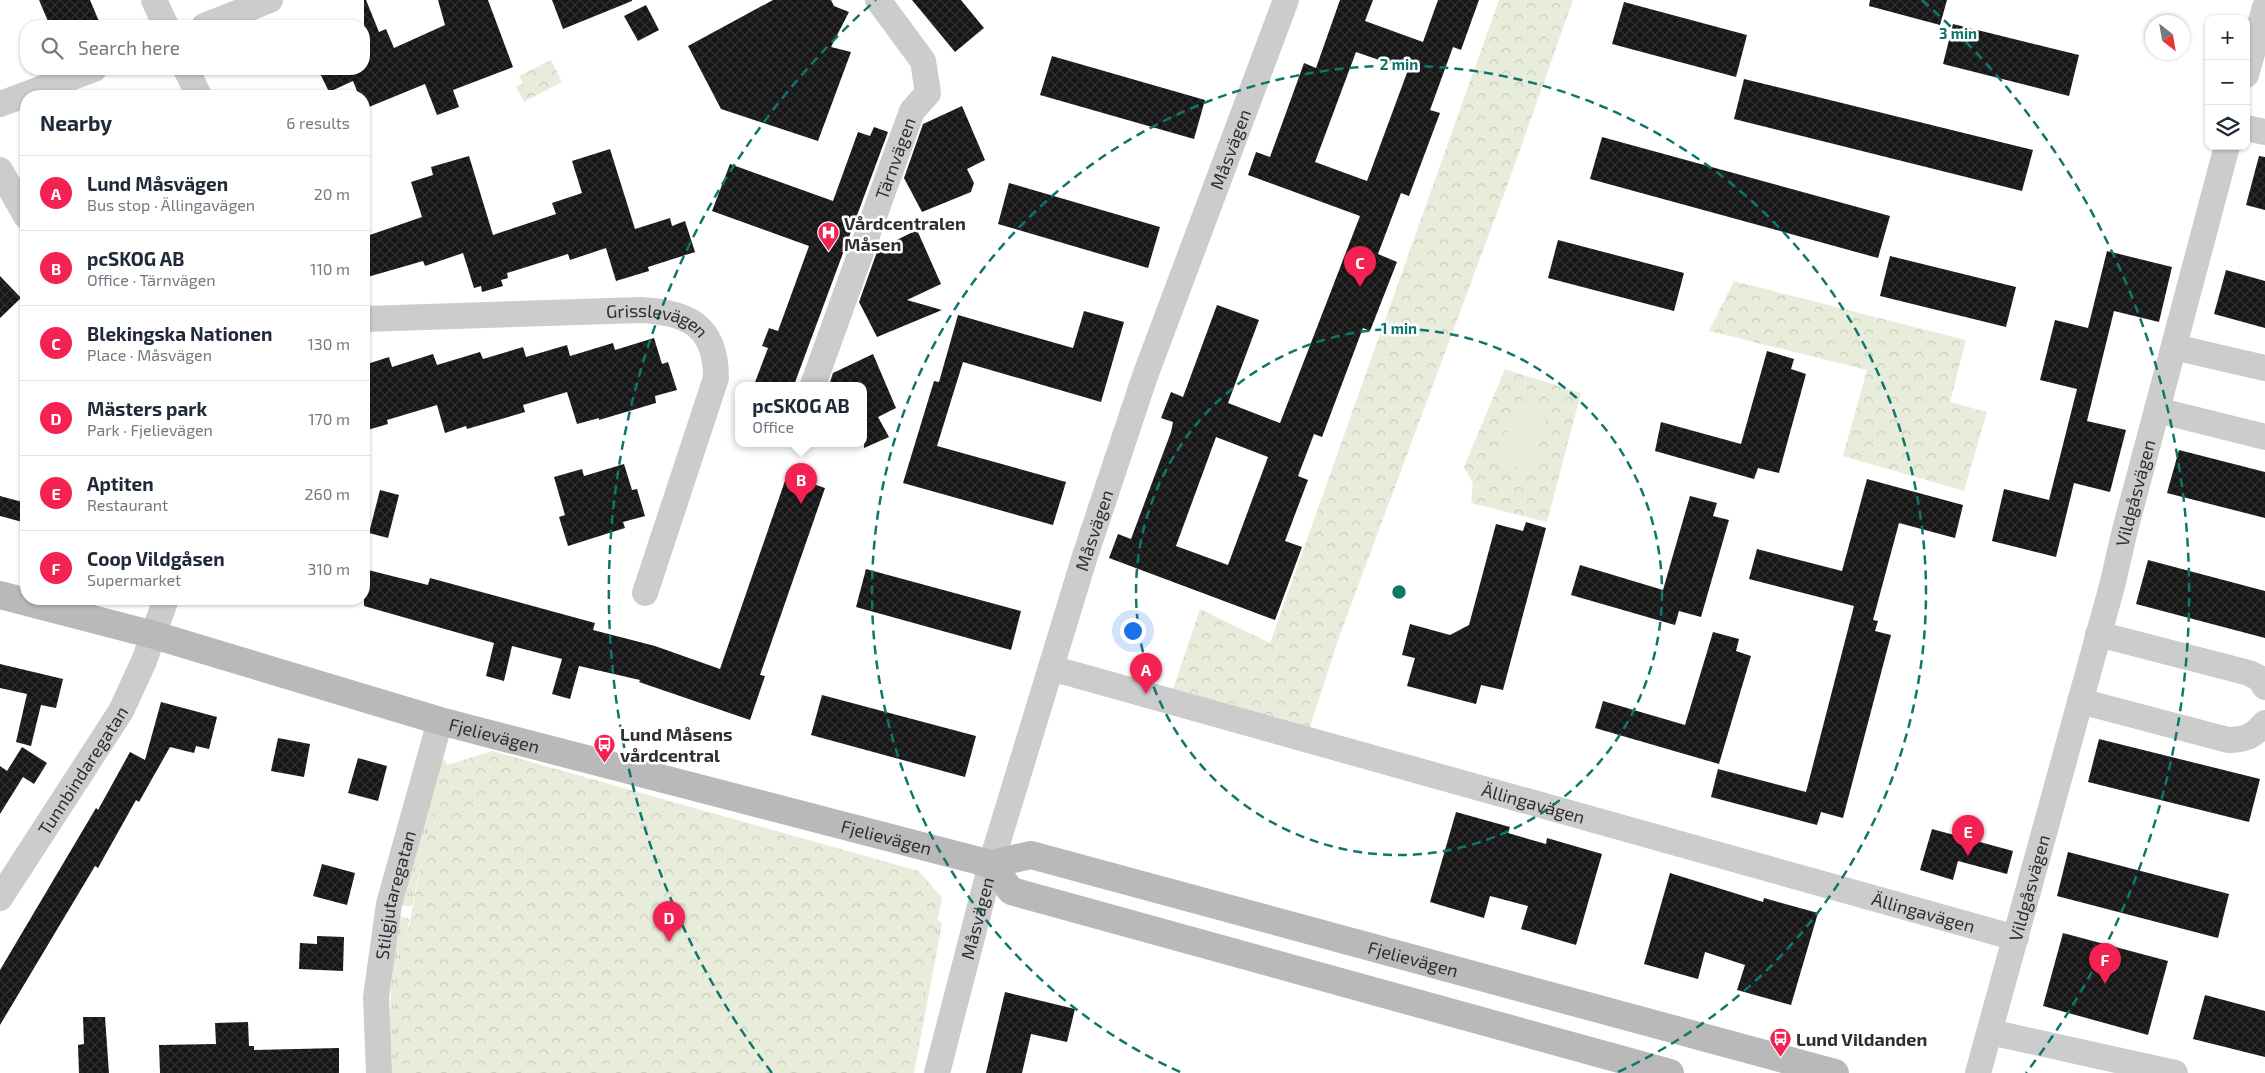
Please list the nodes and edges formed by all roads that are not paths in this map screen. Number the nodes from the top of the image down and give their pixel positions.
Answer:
1 (154, 0) edge
2 (270, 0) edge
3 (878, 0) edge
4 (1286, 0) edge
5 (2265, 7) edge
6 (163, 20) edge
7 (219, 20) edge
8 (2254, 63) edge
9 (78, 75) edge
10 (189, 75) edge
11 (38, 90) edge
12 (196, 90) edge
13 (20, 97) edge
14 (0, 104) edge
15 (2250, 129) edge
16 (2265, 132) edge
17 (2226, 150) edge
18 (0, 170) edge
19 (20, 205) edge
20 (370, 319) edge
21 (2174, 347) junction
22 (2265, 368) edge
23 (814, 382) edge
24 (2158, 410) junction
25 (2265, 437) edge
26 (645, 593) dead end
27 (0, 595) edge
28 (20, 600) edge
29 (38, 605) edge
30 (164, 605) edge
31 (2098, 634) junction
32 (154, 635) junction
33 (1051, 668) junction
34 (2265, 687) edge
35 (2080, 701) junction
36 (440, 721) junction
37 (2265, 723) edge
38 (992, 864) junction
39 (0, 898) edge
40 (2016, 938) junction
41 (1990, 1032) junction
42 (379, 1073) edge
43 (937, 1073) edge
44 (1670, 1073) edge
45 (1835, 1073) edge
46 (1978, 1073) edge
47 (2176, 1073) edge

1 - 6 street
2 - 7 street
3 - 23 street, Tärnvägen
4 - 33 street, Måsvägen
5 - 8 street
9 - 11 street
10 - 12 street
13 - 14 street
15 - 16 street
17 - 21 street, Vildgåsvägen
18 - 19 street
20 - 26 street, Grisslevägen
21 - 22 street
21 - 24 street, Vildgåsvägen
24 - 25 street
24 - 31 street, Vildgåsvägen
27 - 28 main road, Fjelievägen
29 - 32 main road, Fjelievägen
30 - 32 street, Tunnbindaregatan
31 - 34 street
31 - 35 street, Vildgåsvägen
32 - 36 main road, Fjelievägen
32 - 39 street, Tunnbindaregatan
33 - 38 street, Måsvägen
33 - 40 street, Ällingavägen
35 - 37 street
35 - 40 street, Vildgåsvägen
36 - 38 main road, Fjelievägen
36 - 42 street, Stilgjutaregatan
38 - 43 street, Måsvägen
38 - 44 main road
38 - 45 main road, Fjelievägen
40 - 41 street, Vildgåsvägen
41 - 46 street, Vildgåsvägen
41 - 47 street

